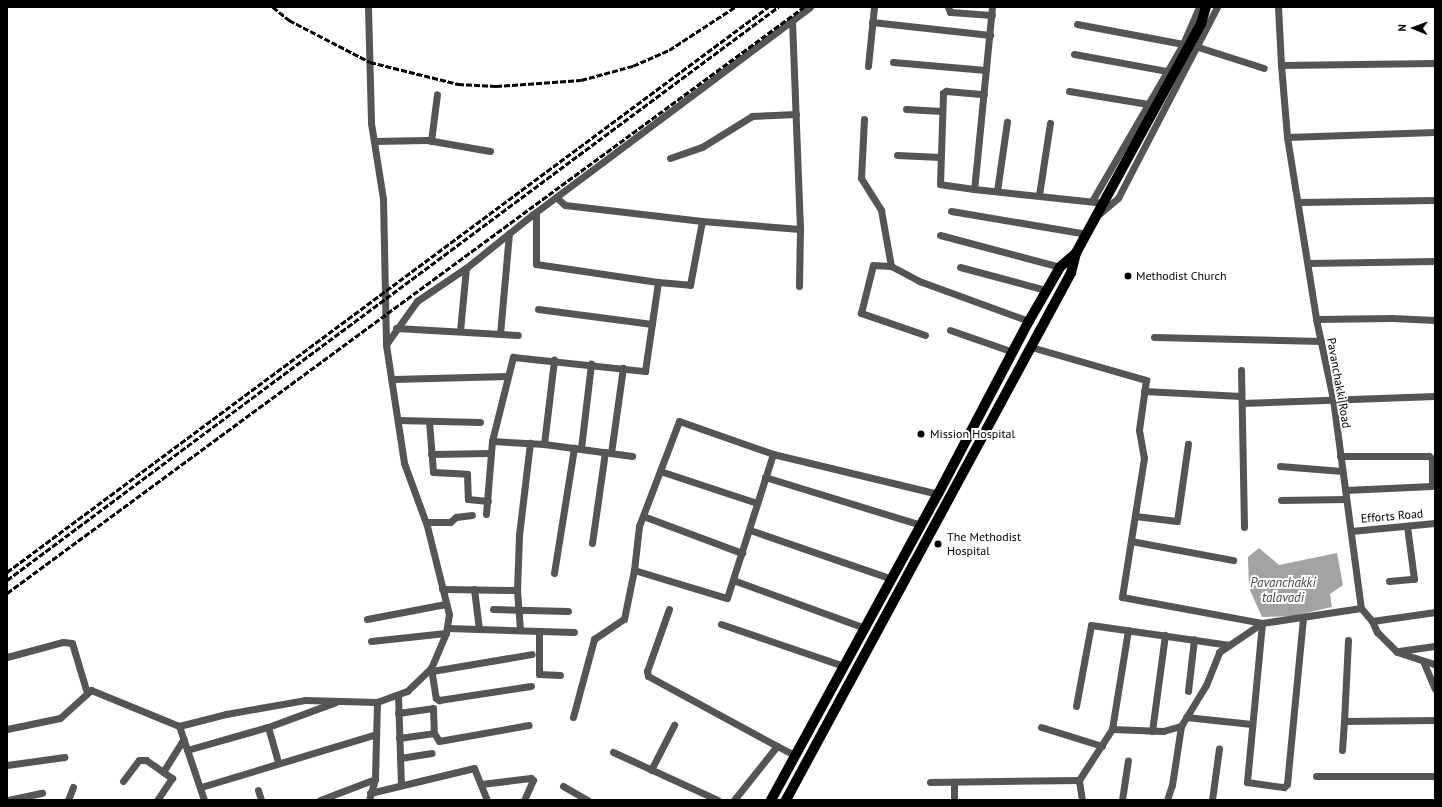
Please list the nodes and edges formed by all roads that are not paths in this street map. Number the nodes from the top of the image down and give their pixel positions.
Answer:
1 (368, 7) edge
2 (810, 7) edge
3 (874, 7) edge
4 (948, 7) edge
5 (992, 7) edge
6 (1199, 7) edge
7 (1206, 7) edge
8 (1217, 7) edge
9 (1278, 7) edge
10 (992, 15) junction
11 (792, 20) junction
12 (872, 22) junction
13 (1077, 24) dead end
14 (990, 35) junction
15 (1183, 44) junction
16 (1198, 47) junction
17 (1074, 54) dead end
18 (893, 62) dead end
19 (1435, 63) edge
20 (1281, 65) junction
21 (868, 66) dead end
22 (1264, 68) dead end
23 (986, 70) junction
24 (1167, 71) junction
25 (1069, 91) dead end
26 (437, 94) dead end
27 (984, 94) junction
28 (1148, 104) junction
29 (906, 109) dead end
30 (942, 111) junction
31 (796, 114) junction
32 (864, 119) dead end
33 (1007, 122) dead end
34 (1050, 124) dead end
35 (1435, 132) edge
36 (1287, 137) junction
37 (374, 141) junction
38 (431, 141) junction
39 (490, 150) dead end
40 (897, 155) dead end
41 (940, 157) junction
42 (670, 158) dead end
43 (974, 189) junction
44 (997, 191) junction
45 (1039, 195) junction
46 (556, 197) junction
47 (1106, 200) junction
48 (1435, 200) edge
49 (1092, 201) junction
50 (1298, 202) junction
51 (951, 211) dead end
52 (536, 212) junction
53 (1098, 215) junction
54 (702, 221) junction
55 (800, 229) junction
56 (509, 234) junction
57 (1087, 234) junction
58 (940, 235) dead end
59 (1076, 253) junction
60 (1435, 261) edge
61 (1308, 263) junction
62 (891, 266) junction
63 (960, 267) dead end
64 (1060, 267) junction
65 (466, 268) junction
66 (658, 282) junction
67 (799, 286) dead end
68 (1046, 290) junction
69 (538, 309) dead end
70 (1316, 319) junction
71 (1435, 320) edge
72 (1029, 321) junction
73 (652, 324) junction
74 (396, 328) junction
75 (950, 330) dead end
76 (460, 332) junction
77 (500, 334) junction
78 (518, 335) dead end
79 (925, 335) dead end
80 (1154, 337) dead end
81 (1321, 341) junction
82 (386, 345) junction
83 (1031, 348) junction
84 (1013, 352) junction
85 (554, 360) junction
86 (591, 364) junction
87 (623, 368) junction
88 (1241, 370) dead end
89 (508, 376) junction
90 (393, 379) junction
91 (1144, 391) junction
92 (1435, 396) edge
93 (1334, 399) junction
94 (1241, 400) junction
95 (398, 420) junction
96 (429, 421) junction
97 (480, 422) dead end
98 (492, 441) junction
99 (530, 443) junction
100 (544, 444) junction
101 (1188, 444) dead end
102 (578, 448) junction
103 (491, 453) junction
104 (608, 453) junction
105 (431, 454) junction
106 (773, 454) junction
107 (632, 456) dead end
108 (1340, 456) junction
109 (1280, 466) dead end
110 (660, 471) junction
111 (1342, 471) junction
112 (765, 477) junction
113 (1345, 490) junction
114 (938, 494) junction
115 (1346, 499) junction
116 (1281, 500) dead end
117 (488, 501) junction
118 (758, 503) junction
119 (486, 514) dead end
120 (472, 516) dead end
121 (643, 516) junction
122 (1134, 516) junction
123 (426, 522) junction
124 (1435, 523) edge
125 (921, 525) junction
126 (1407, 526) junction
127 (1244, 527) dead end
128 (750, 530) junction
129 (1351, 531) junction
130 (1130, 541) junction
131 (592, 543) dead end
132 (742, 553) junction
133 (1233, 560) dead end
134 (634, 570) junction
135 (554, 573) dead end
136 (892, 579) junction
137 (733, 580) junction
138 (1390, 581) dead end
139 (442, 589) junction
140 (474, 589) junction
141 (517, 590) junction
142 (446, 604) junction
143 (518, 608) junction
144 (1361, 608) junction
145 (493, 609) dead end
146 (669, 609) dead end
147 (568, 611) dead end
148 (1435, 612) edge
149 (1304, 617) junction
150 (367, 619) dead end
151 (1372, 621) junction
152 (1262, 623) junction
153 (721, 624) dead end
154 (865, 628) junction
155 (479, 629) junction
156 (446, 630) junction
157 (520, 630) junction
158 (1128, 630) junction
159 (539, 631) junction
160 (574, 632) dead end
161 (1165, 635) junction
162 (1194, 639) junction
163 (1348, 640) dead end
164 (371, 642) dead end
165 (1230, 645) junction
166 (1435, 646) edge
167 (1397, 652) junction
168 (532, 654) dead end
169 (7, 658) edge
170 (1423, 661) junction
171 (1435, 664) edge
172 (844, 666) junction
173 (432, 669) junction
174 (560, 675) dead end
175 (531, 686) dead end
176 (1435, 689) edge
177 (1188, 691) dead end
178 (87, 693) junction
179 (398, 694) junction
180 (340, 700) junction
181 (377, 702) junction
182 (1076, 706) dead end
183 (398, 713) junction
184 (573, 717) dead end
185 (1186, 717) junction
186 (1435, 720) edge
187 (1344, 722) junction
188 (1252, 724) junction
189 (529, 725) dead end
190 (674, 725) dead end
191 (179, 726) junction
192 (1181, 726) junction
193 (268, 727) junction
194 (1041, 727) dead end
195 (7, 729) edge
196 (1112, 729) junction
197 (1152, 731) junction
198 (434, 733) junction
199 (376, 734) junction
200 (400, 738) junction
201 (184, 739) junction
202 (777, 746) junction
203 (1102, 746) junction
204 (1219, 748) dead end
205 (187, 750) junction
206 (1342, 750) dead end
207 (613, 752) dead end
208 (432, 753) dead end
209 (795, 755) junction
210 (64, 758) dead end
211 (400, 758) junction
212 (1128, 760) dead end
213 (278, 762) junction
214 (7, 765) edge
215 (651, 770) junction
216 (163, 772) junction
217 (1316, 776) dead end
218 (1435, 776) edge
219 (375, 778) junction
220 (1079, 780) junction
221 (123, 781) dead end
222 (930, 782) dead end
223 (954, 782) junction
224 (481, 784) junction
225 (402, 785) junction
226 (563, 786) dead end
227 (73, 787) dead end
228 (201, 787) junction
229 (258, 790) dead end
230 (42, 793) dead end
231 (369, 796) edge
232 (8, 800) edge
233 (68, 800) edge
234 (157, 800) edge
235 (204, 800) edge
236 (261, 800) edge
237 (320, 800) edge
238 (487, 800) edge
239 (524, 800) edge
240 (587, 800) edge
241 (718, 800) edge
242 (734, 800) edge
243 (771, 800) edge
244 (786, 800) edge
245 (954, 800) edge
246 (1082, 800) edge
247 (1122, 800) edge
248 (1167, 800) edge
249 (1212, 800) edge

1 - 37 street
2 - 11 street
3 - 12 street
4 - 10 street
5 - 10 street
6 - 15 street
7 - 47 main road
8 - 16 street
9 - 20 street, Pavanchakki Road
10 - 14 street
11 - 31 street
11 - 46 street
12 - 14 street
12 - 21 street
13 - 15 street
14 - 23 street
15 - 24 street
16 - 22 street
16 - 53 street
17 - 24 street
18 - 23 street
19 - 20 street
20 - 36 street, Pavanchakki Road
23 - 27 street
24 - 28 street
25 - 28 street
26 - 38 street
27 - 30 street
27 - 43 street
28 - 49 street
29 - 30 street
30 - 41 street
31 - 42 street
31 - 55 street
32 - 62 street
33 - 44 street
34 - 45 street
35 - 36 street
36 - 50 street, Pavanchakki Road
37 - 38 street
37 - 82 street
38 - 39 street
40 - 41 street
41 - 43 street
43 - 44 street
44 - 45 street
45 - 49 street
46 - 52 street
46 - 54 street
47 - 49 street
47 - 53 main road
48 - 50 street
50 - 61 street, Pavanchakki Road
51 - 57 street
52 - 56 street
52 - 66 street
53 - 57 main road
54 - 55 street
54 - 66 street
55 - 67 street
56 - 65 street
56 - 77 street
57 - 59 main road
58 - 64 street
59 - 64 main road
59 - 83 main road
60 - 61 street
61 - 70 street, Pavanchakki Road
62 - 72 street
62 - 79 street
63 - 68 street
64 - 68 main road
65 - 74 street
65 - 76 street
66 - 73 street
68 - 72 main road
69 - 73 street
70 - 71 street
70 - 81 street, Pavanchakki Road
72 - 84 main road
73 - 87 street
74 - 76 street
74 - 82 street
75 - 84 street
76 - 77 street
77 - 78 street
80 - 81 street
81 - 93 street, Pavanchakki Road
82 - 90 street
83 - 91 street
83 - 244 main road
84 - 114 main road
85 - 86 street
85 - 89 street
85 - 100 street
86 - 87 street
86 - 102 street
87 - 104 street
88 - 94 street
89 - 90 street
89 - 98 street
90 - 95 street
91 - 94 street
91 - 122 street
92 - 93 street
93 - 94 street
93 - 108 street, Pavanchakki Road
94 - 127 street
95 - 96 street
95 - 123 street
96 - 97 street
96 - 105 street
98 - 99 street
98 - 103 street
99 - 100 street
99 - 141 street
100 - 102 street
101 - 122 street
102 - 104 street
102 - 135 street
103 - 105 street
103 - 117 street
104 - 107 street
104 - 131 street
105 - 117 street
106 - 110 street
106 - 112 street
106 - 114 street
108 - 111 street, Pavanchakki Road
108 - 113 street
109 - 111 street
110 - 118 street
110 - 121 street
111 - 113 street, Pavanchakki Road
112 - 118 street
112 - 125 street
113 - 115 street, Pavanchakki Road
114 - 125 main road
115 - 116 street
115 - 129 street, Pavanchakki Road
117 - 119 street
118 - 128 street
120 - 123 street
121 - 132 street
121 - 134 street
122 - 130 street
123 - 139 street
124 - 126 street, Efforts Road
125 - 136 main road
126 - 129 street, Efforts Road
126 - 138 street
128 - 132 street
128 - 136 street
129 - 144 street, Pavanchakki Road
130 - 133 street
130 - 152 street
132 - 137 street
134 - 137 street
134 - 184 street
136 - 154 main road
137 - 154 street
139 - 140 street
139 - 142 street
140 - 141 street
140 - 155 street
141 - 143 street
142 - 150 street
142 - 156 street
143 - 145 street
143 - 147 street
143 - 157 street
144 - 149 street
144 - 151 street
146 - 202 street
148 - 151 street
149 - 152 street
149 - 188 street
151 - 167 street
152 - 165 street
152 - 188 street
153 - 172 street
154 - 172 main road
155 - 156 street
155 - 157 street
156 - 164 street
156 - 173 street
157 - 159 street
158 - 161 street
158 - 182 street
158 - 196 street
159 - 160 street
159 - 174 street
161 - 162 street
161 - 197 street
162 - 165 street
162 - 177 street
163 - 187 street
165 - 185 street
166 - 167 street
167 - 170 street
168 - 173 street
169 - 178 street
170 - 171 street
170 - 176 street
172 - 209 main road
173 - 175 street
173 - 179 street
178 - 191 street
178 - 195 street
179 - 181 street
179 - 183 street
180 - 181 street
180 - 191 street
180 - 193 street
181 - 199 street
183 - 198 street
183 - 200 street
185 - 188 street
185 - 192 street
186 - 187 street
187 - 206 street
189 - 198 street
190 - 215 street
191 - 201 street
192 - 197 street
192 - 248 street
193 - 205 street
193 - 213 street
194 - 203 street
196 - 197 street
196 - 203 street
198 - 200 street
199 - 213 street
199 - 219 street
200 - 211 street
201 - 205 street
201 - 216 street
202 - 209 street
202 - 242 street
203 - 220 street
204 - 249 street
205 - 228 street
207 - 215 street
208 - 211 street
209 - 243 main road
210 - 214 street
211 - 225 street
212 - 247 street
213 - 228 street
215 - 241 street
216 - 221 street
216 - 234 street
217 - 218 street
219 - 231 street
219 - 237 street
220 - 223 street
220 - 246 street
222 - 223 street
223 - 245 street
224 - 225 street
224 - 238 street
224 - 239 street
225 - 231 street
226 - 240 street
227 - 233 street
228 - 235 street
229 - 236 street
230 - 232 street

